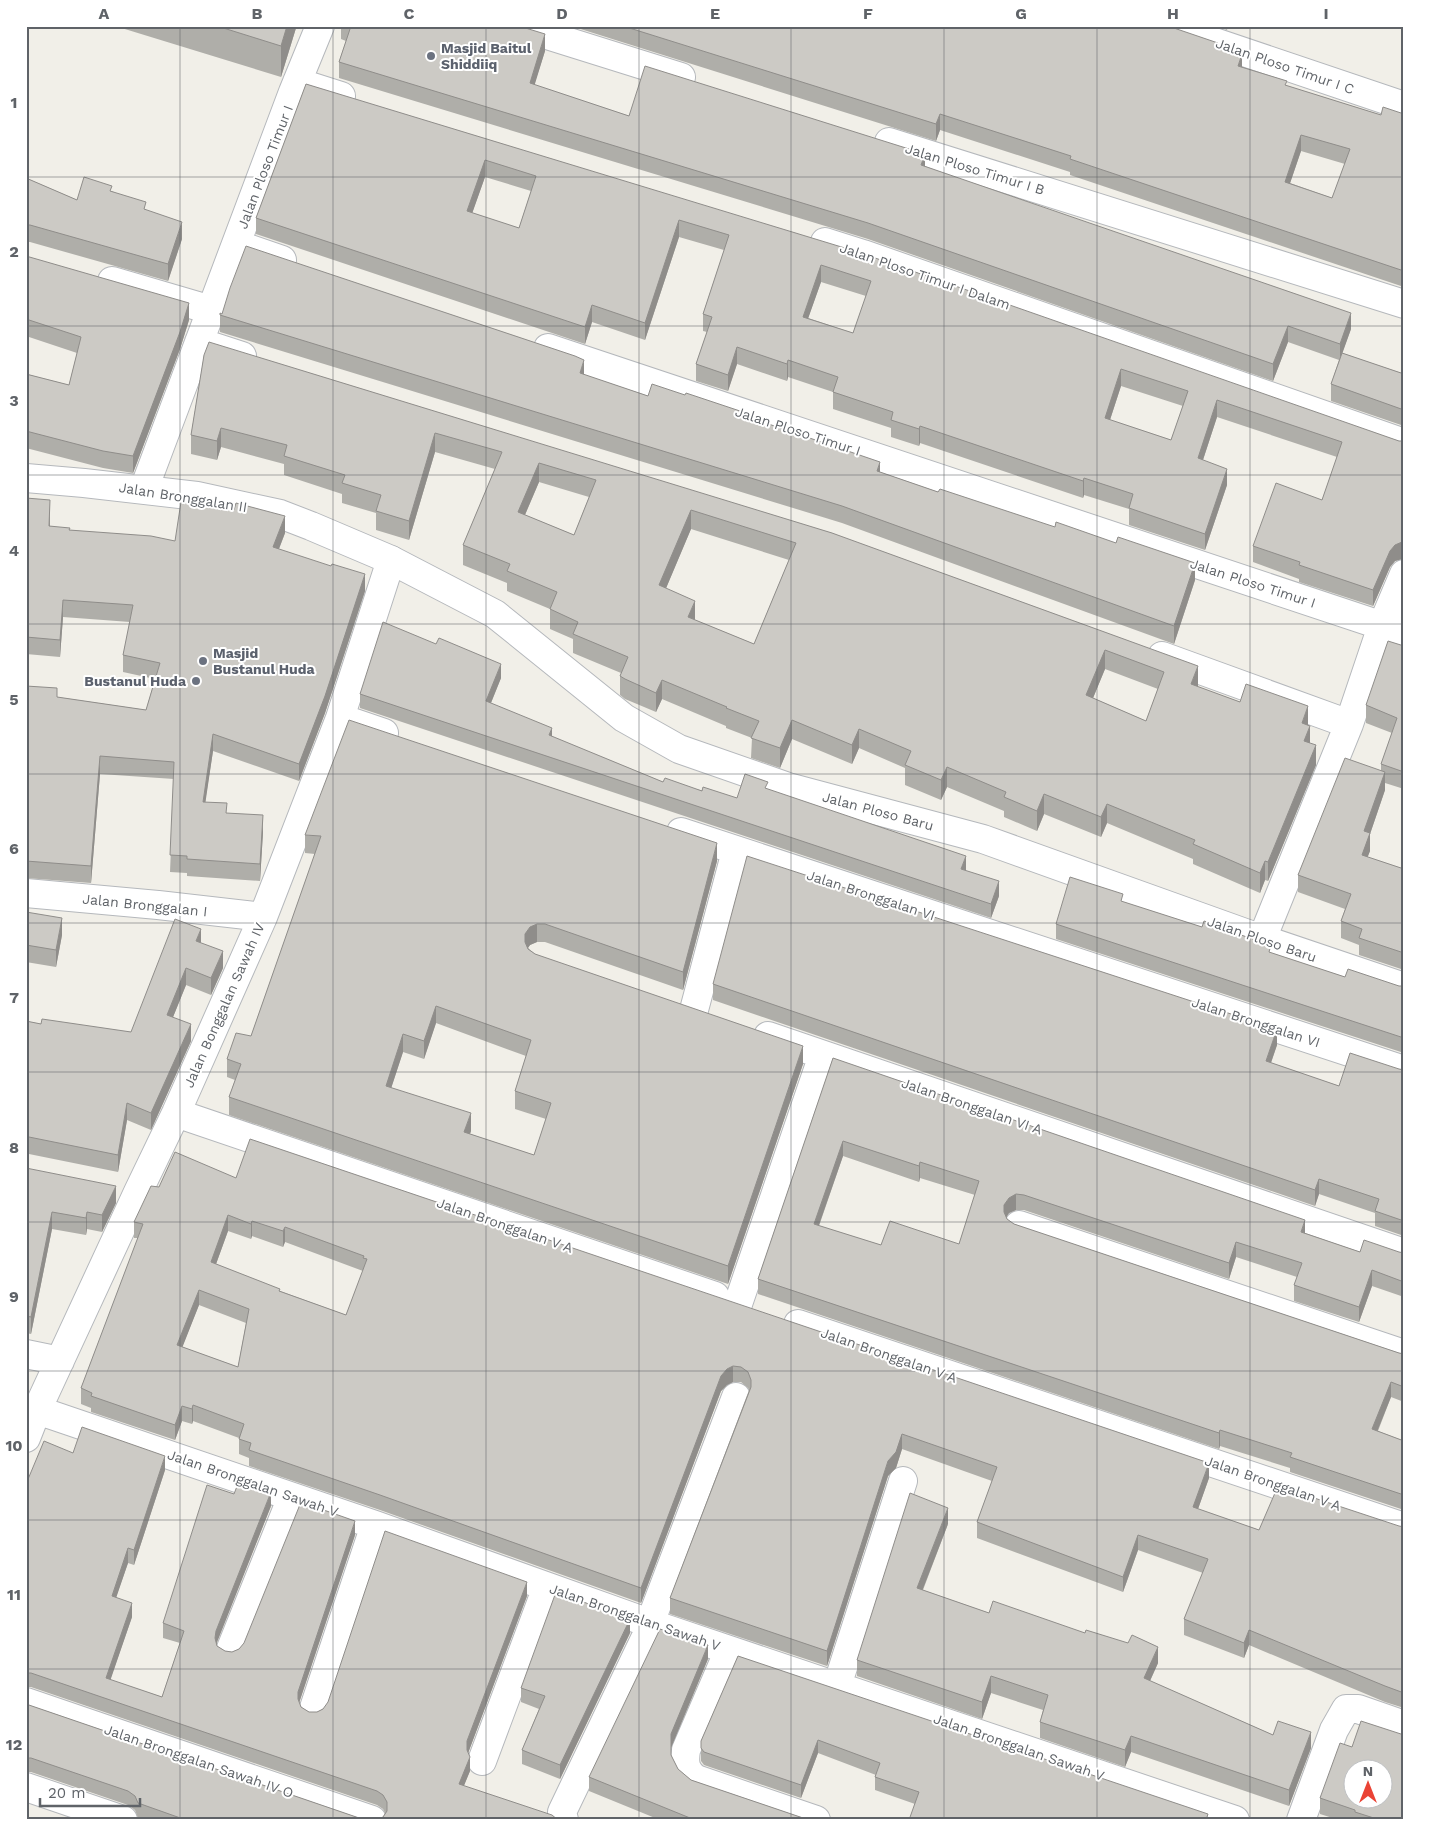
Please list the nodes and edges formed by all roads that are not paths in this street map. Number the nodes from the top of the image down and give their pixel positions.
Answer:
1 (320, 26) edge
2 (518, 26) edge
3 (1167, 26) edge
4 (297, 82) junction
5 (708, 86) edge
6 (360, 101) edge
7 (1404, 106) edge
8 (870, 137) edge
9 (797, 234) edge
10 (236, 244) junction
11 (301, 266) edge
12 (91, 276) edge
13 (1404, 304) edge
14 (211, 310) junction
15 (198, 342) junction
16 (528, 342) edge
17 (265, 363) edge
18 (1404, 442) edge
19 (26, 478) edge
20 (144, 489) junction
21 (390, 560) junction
22 (1404, 574) edge
23 (1393, 630) edge
24 (1135, 646) edge
25 (340, 718) junction
26 (1349, 724) junction
27 (410, 741) edge
28 (662, 826) edge
29 (736, 851) junction
30 (26, 893) edge
31 (263, 917) junction
32 (1262, 939) junction
33 (1404, 987) edge
34 (667, 1001) edge
35 (749, 1029) edge
36 (823, 1055) junction
37 (1404, 1070) edge
38 (176, 1113) junction
39 (112, 1186) edge
40 (138, 1192) junction
41 (1019, 1225) edge
42 (1404, 1254) edge
43 (757, 1310) junction
44 (26, 1354) edge
45 (1404, 1354) edge
46 (60, 1361) junction
47 (736, 1397) dead end
48 (38, 1410) junction
49 (26, 1438) edge
50 (903, 1481) dead end
51 (292, 1497) junction
52 (375, 1525) junction
53 (1404, 1527) edge
54 (547, 1587) junction
55 (651, 1624) junction
56 (729, 1650) junction
57 (230, 1651) edge
58 (837, 1686) junction
59 (26, 1702) edge
60 (313, 1711) edge
61 (1404, 1725) edge
62 (482, 1761) dead end
63 (26, 1787) edge
64 (123, 1820) edge
65 (372, 1820) edge
66 (564, 1820) edge
67 (816, 1820) edge
68 (1234, 1820) edge
69 (1301, 1820) edge

1 - 4 street, Jalan Ploso Timur I
2 - 5 street
3 - 7 street, Jalan Ploso Timur I C
4 - 6 street
4 - 10 street, Jalan Ploso Timur I
8 - 13 street, Jalan Ploso Timur I B
9 - 18 street, Jalan Ploso Timur I Dalam
10 - 11 street, Jalan Ploso Timur I
10 - 14 street
12 - 14 street
14 - 15 street
15 - 17 street
15 - 20 street
16 - 23 street, Jalan Ploso Timur I
19 - 20 street, Jalan Bronggalan II
20 - 21 street, Jalan Bronggalan II
21 - 25 street, Jalan Bonggalan Sawah IV
21 - 32 street, Jalan Ploso Baru
22 - 23 street
23 - 26 street
24 - 26 street
25 - 27 street
25 - 31 street, Jalan Bonggalan Sawah IV
26 - 32 street
28 - 29 street, Jalan Bronggalan VI
29 - 34 street
29 - 37 street, Jalan Bronggalan VI
30 - 31 street, Jalan Bronggalan I
31 - 38 street, Jalan Bonggalan Sawah IV
32 - 33 street, Jalan Ploso Baru
35 - 36 street, Jalan Bronggalan VI A
36 - 42 street, Jalan Bronggalan VI A
36 - 43 street
38 - 40 street, Jalan Bonggalan Sawah IV
38 - 43 street, Jalan Bronggalan V A
39 - 40 street
40 - 46 street, Jalan Bonggalan Sawah IV
41 - 45 street
43 - 53 street, Jalan Bronggalan V A
44 - 46 street
46 - 48 street, Jalan Bonggalan Sawah IV
47 - 55 street
48 - 49 street, Jalan Bonggalan Sawah IV
48 - 51 street, Jalan Bronggalan Sawah V
50 - 58 street
51 - 52 street, Jalan Bronggalan Sawah V
51 - 57 street
52 - 54 street, Jalan Bronggalan Sawah V
52 - 60 street
54 - 55 street, Jalan Bronggalan Sawah V
54 - 62 street
55 - 56 street, Jalan Bronggalan Sawah V
55 - 66 street
56 - 58 street, Jalan Bronggalan Sawah V
56 - 67 street
58 - 68 street, Jalan Bronggalan Sawah V
59 - 65 street, Jalan Bronggalan Sawah IV O
61 - 69 street
63 - 64 street

